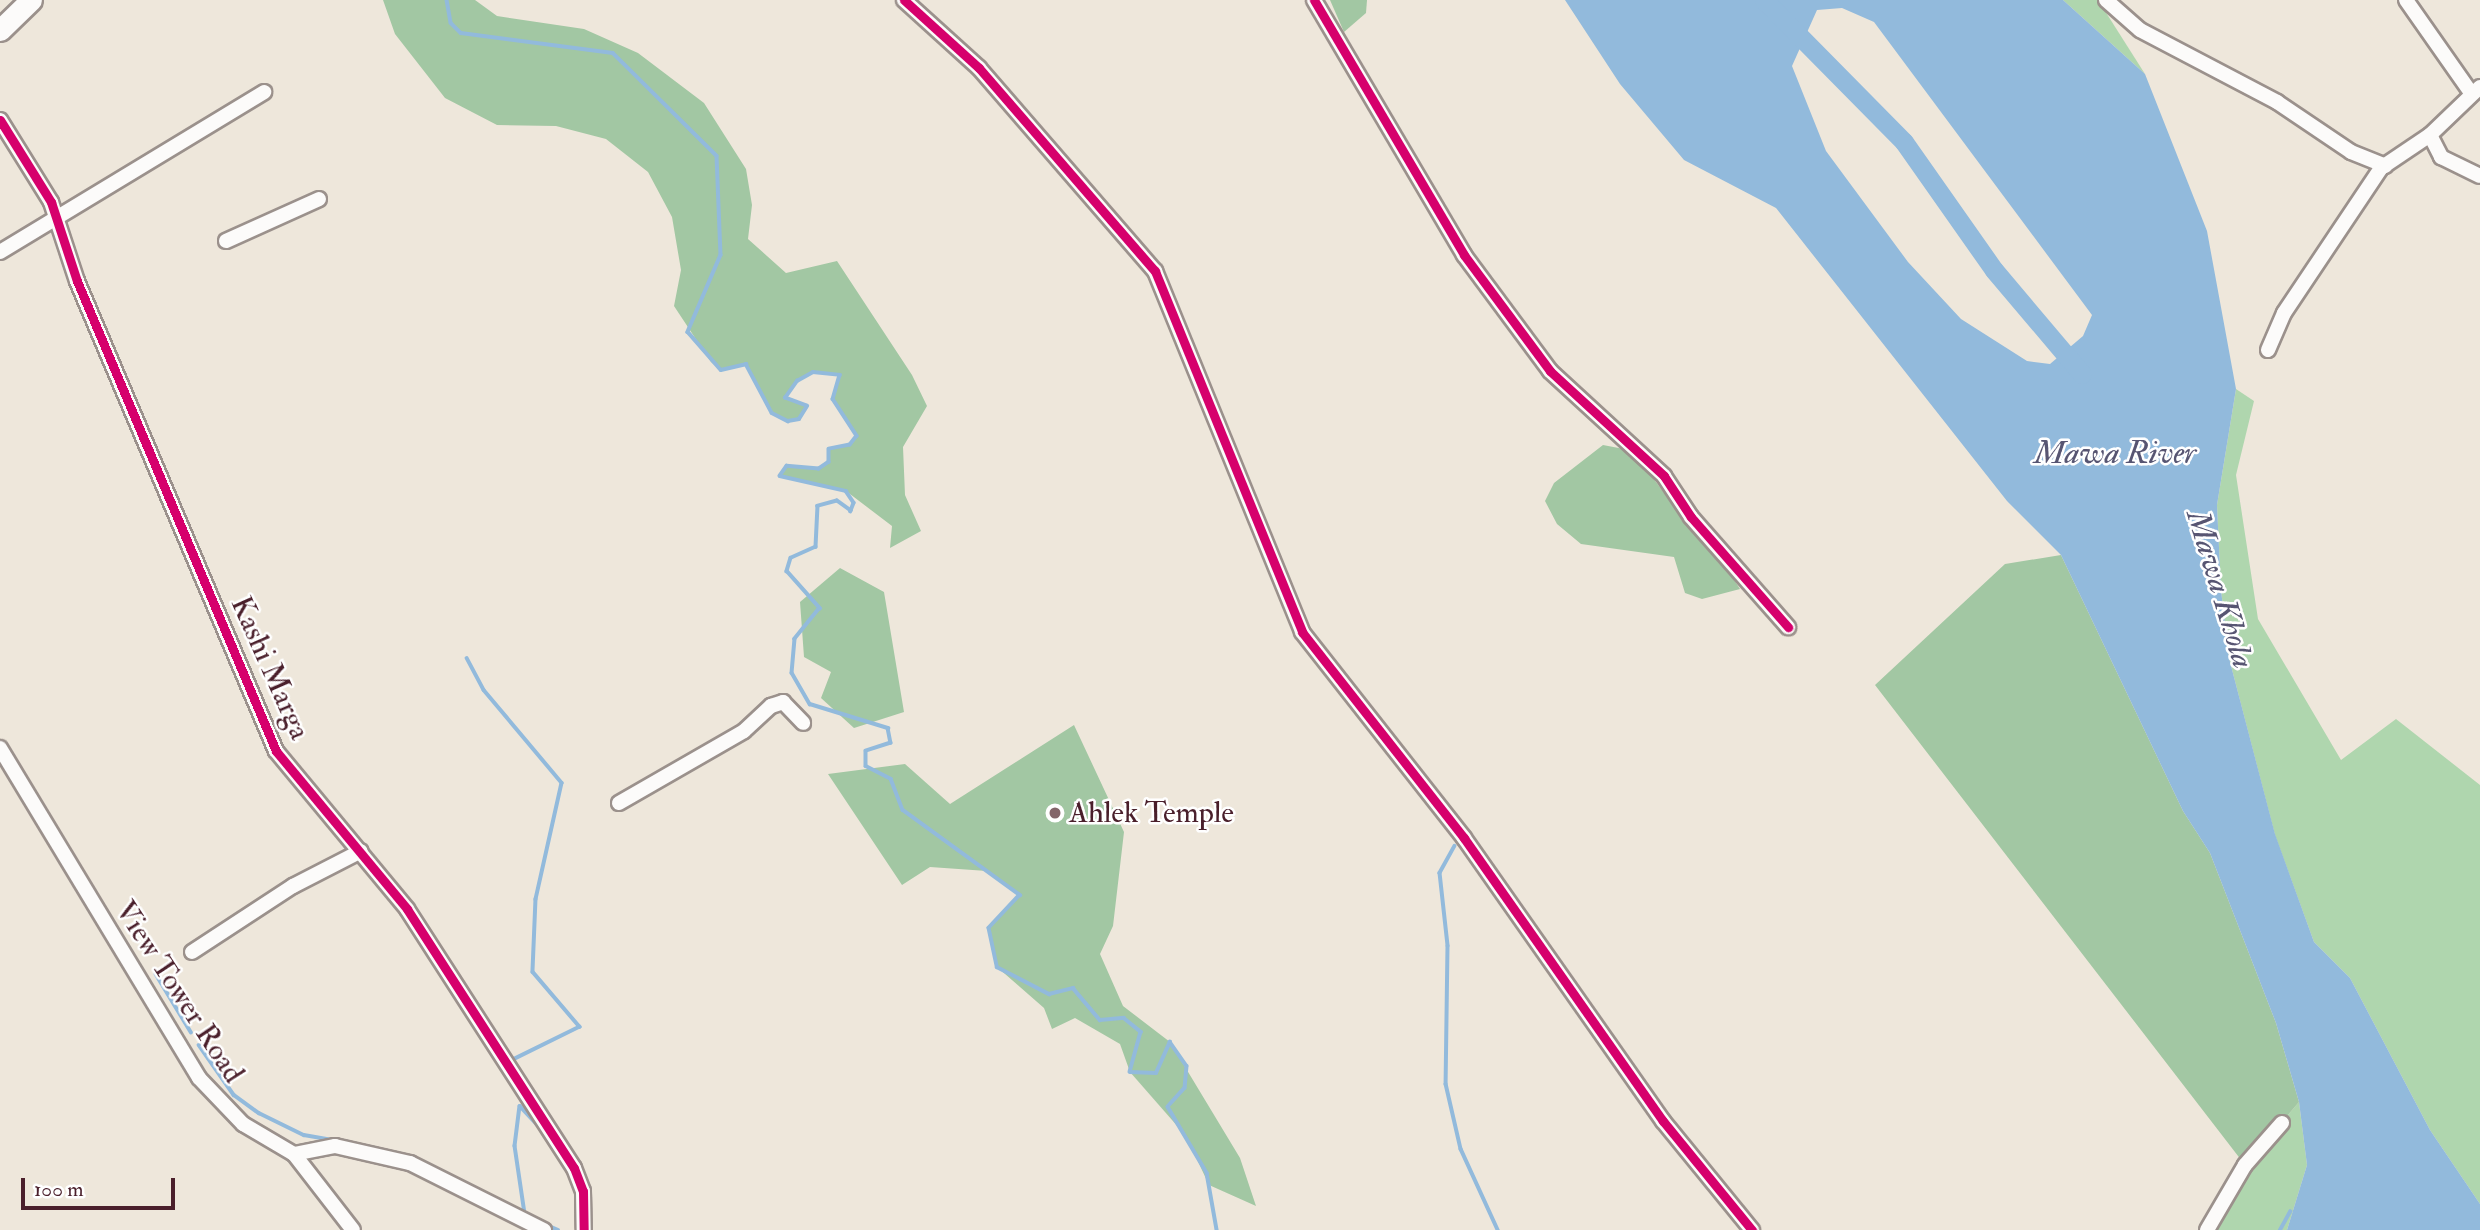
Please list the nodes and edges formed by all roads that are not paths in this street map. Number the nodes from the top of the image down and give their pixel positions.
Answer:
1 (31, 0) edge
2 (904, 0) edge
3 (1314, 0) edge
4 (2106, 0) edge
5 (2406, 0) edge
6 (0, 30) edge
7 (2475, 90) edge
8 (264, 92) dead end
9 (0, 120) edge
10 (2430, 135) junction
11 (2385, 166) junction
12 (2480, 176) edge
13 (319, 199) dead end
14 (57, 219) junction
15 (226, 241) dead end
16 (0, 252) edge
17 (2268, 350) dead end
18 (1788, 628) dead end
19 (803, 723) dead end
20 (0, 748) edge
21 (619, 803) dead end
22 (361, 851) junction
23 (192, 952) dead end
24 (2282, 1123) dead end
25 (294, 1154) junction
26 (353, 1230) edge
27 (544, 1230) edge
28 (584, 1230) edge
29 (1752, 1230) edge
30 (2207, 1230) edge

1 - 6 highway
2 - 29 street
3 - 18 street
4 - 11 street
5 - 7 street
7 - 10 street
8 - 14 street
9 - 14 street, Kashi Marga
10 - 11 street
10 - 12 street
11 - 17 street
13 - 15 street
14 - 16 street
14 - 22 street, Kashi Marga
19 - 21 street
20 - 25 street, View Tower Road
22 - 23 street
22 - 28 street, Kashi Marga
24 - 30 street
25 - 26 street, View Tower Road
25 - 27 street

